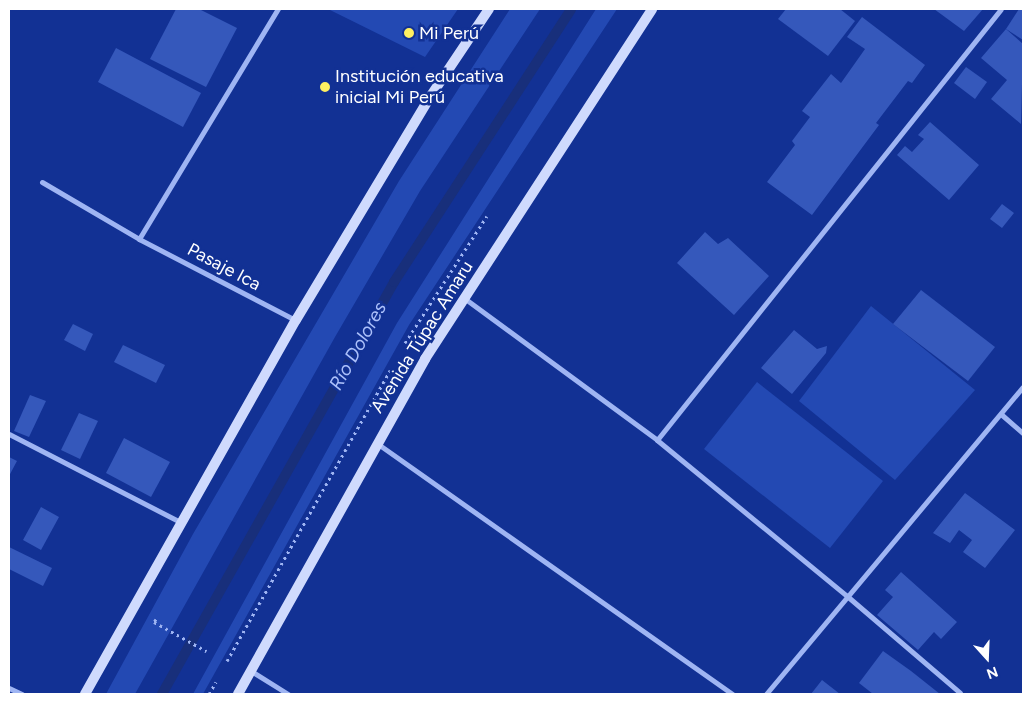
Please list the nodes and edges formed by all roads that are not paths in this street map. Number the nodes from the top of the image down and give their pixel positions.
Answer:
1 (278, 9) edge
2 (489, 9) edge
3 (652, 9) edge
4 (1001, 9) edge
5 (42, 182) dead end
6 (139, 239) junction
7 (464, 298) junction
8 (296, 320) junction
9 (1023, 387) edge
10 (1002, 415) junction
11 (1023, 433) edge
12 (9, 434) edge
13 (657, 440) junction
14 (376, 442) junction
15 (180, 522) junction
16 (847, 596) junction
17 (251, 671) junction
18 (9, 688) edge
19 (960, 693) edge
20 (22, 694) edge
21 (85, 694) edge
22 (238, 694) edge
23 (288, 694) edge
24 (733, 694) edge
25 (766, 694) edge

1 - 6 street
2 - 8 street
3 - 7 street, Avenida Túpac Amaru
4 - 13 street
5 - 6 street, Pasaje Ica
6 - 8 street, Pasaje Ica
7 - 13 street
7 - 14 street, Avenida Túpac Amaru
8 - 15 street
9 - 10 street
10 - 11 street
10 - 16 street
12 - 15 street
13 - 16 street
14 - 17 street, Avenida Túpac Amaru
14 - 24 street
15 - 21 street
16 - 19 street
16 - 25 street
17 - 22 street, Avenida Túpac Amaru
17 - 23 street
18 - 20 street

